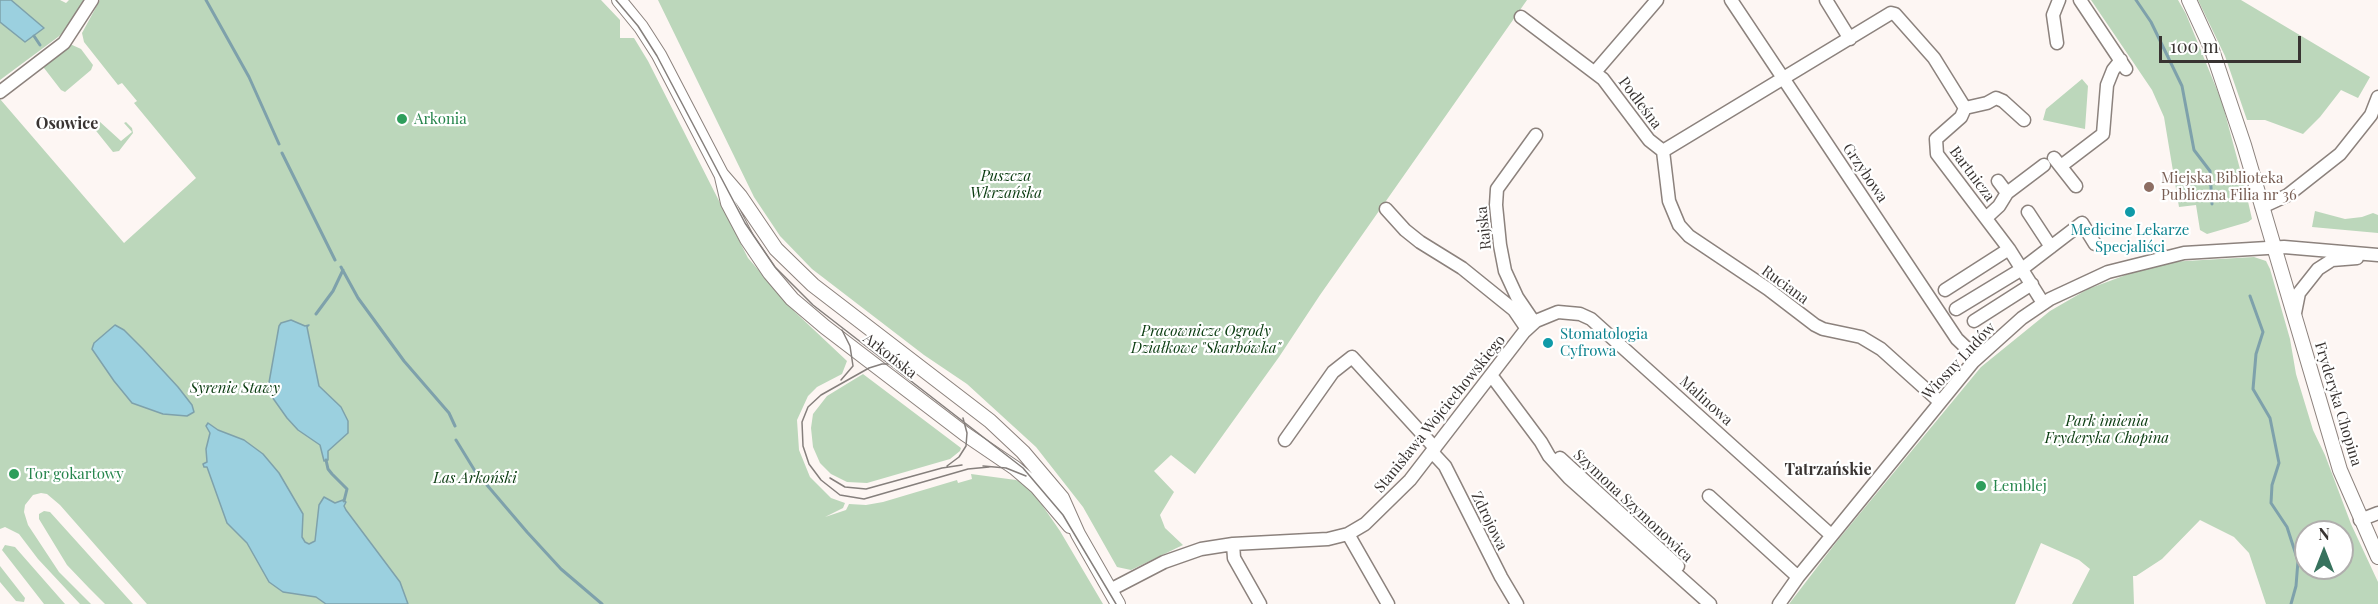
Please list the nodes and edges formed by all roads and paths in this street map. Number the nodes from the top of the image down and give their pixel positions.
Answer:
1 (92, 0) edge
2 (619, 0) edge
3 (1658, 0) edge
4 (1731, 0) edge
5 (1826, 0) edge
6 (2059, 0) edge
7 (2080, 0) edge
8 (2189, 0) edge
9 (1521, 17) dead end
10 (1850, 39) junction
11 (2057, 43) dead end
12 (1595, 72) junction
13 (1784, 79) junction
14 (0, 92) edge
15 (2378, 97) edge
16 (1965, 108) junction
17 (2024, 120) dead end
18 (1536, 135) dead end
19 (1663, 151) junction
20 (2053, 163) junction
21 (721, 174) junction
22 (1998, 181) dead end
23 (2076, 186) dead end
24 (2007, 193) junction
25 (2262, 207) junction
26 (1386, 209) dead end
27 (2028, 212) dead end
28 (1986, 218) junction
29 (2095, 244) dead end
30 (2052, 247) junction
31 (2274, 247) junction
32 (2009, 249) junction
33 (2378, 255) edge
34 (2337, 260) joint
35 (2022, 269) junction
36 (2032, 285) junction
37 (1945, 290) dead end
38 (2043, 303) junction
39 (1956, 309) dead end
40 (1550, 314) joint
41 (1974, 321) dead end
42 (1531, 325) junction
43 (2297, 326) junction
44 (1977, 358) junction
45 (1491, 375) junction
46 (1940, 402) junction
47 (1285, 440) dead end
48 (1434, 450) junction
49 (1709, 496) dead end
50 (2378, 513) edge
51 (2360, 520) junction
52 (1078, 534) junction
53 (1348, 534) junction
54 (1831, 535) junction
55 (1233, 544) junction
56 (2378, 557) edge
57 (1798, 577) junction
58 (1110, 590) junction
59 (1705, 600) edge
60 (1118, 604) edge
61 (1260, 604) edge
62 (1388, 604) edge
63 (1517, 604) edge
64 (1779, 604) edge

1 - 14 street
2 - 21 street, Arkońska
3 - 12 street
4 - 13 street, Grzybowa
5 - 10 street
6 - 11 street
7 - 20 street
8 - 25 street, Fryderyka Chopina
9 - 12 street, Podleśna
10 - 13 street
10 - 16 street
12 - 19 street, Podleśna
13 - 19 street
13 - 44 street, Grzybowa
15 - 25 street
16 - 17 street
16 - 28 street, Bartnicza
18 - 42 street, Rajska
19 - 46 street, Ruciana
20 - 23 street
20 - 24 street
21 - 52 street, Arkońska
21 - 52 street, Arkońska
22 - 24 street
24 - 28 street
25 - 31 street, Fryderyka Chopina
26 - 42 street
27 - 30 street
28 - 32 street, Bartnicza
29 - 30 street
30 - 35 street
31 - 33 street, Wiosny Ludów
31 - 38 street, Wiosny Ludów
31 - 43 street, Fryderyka Chopina
32 - 35 street, Bartnicza
32 - 37 street
33 - 34 street, Wiosny Ludów
34 - 43 street, Fryderyka Chopina
35 - 36 street, Bartnicza
35 - 39 street
36 - 38 street, Bartnicza
36 - 41 street
38 - 44 street, Wiosny Ludów
40 - 42 street, Stanisława Wojciechowskiego
40 - 54 street, Malinowa
42 - 45 street, Stanisława Wojciechowskiego
43 - 51 street, Fryderyka Chopina
44 - 46 street, Wiosny Ludów
45 - 48 street, Stanisława Wojciechowskiego
45 - 59 street, Szymona Szymonowica
46 - 54 street, Wiosny Ludów
47 - 48 street, Zdrojowa
48 - 53 street, Stanisława Wojciechowskiego
48 - 63 street, Zdrojowa
49 - 57 street
50 - 51 street
51 - 56 street, Fryderyka Chopina
52 - 58 street, Arkońska
53 - 55 street, Stanisława Wojciechowskiego
53 - 62 street
54 - 57 street, Wiosny Ludów
55 - 58 street, Stanisława Wojciechowskiego
55 - 61 street
57 - 64 street, Wiosny Ludów
58 - 60 street, Arkońska

